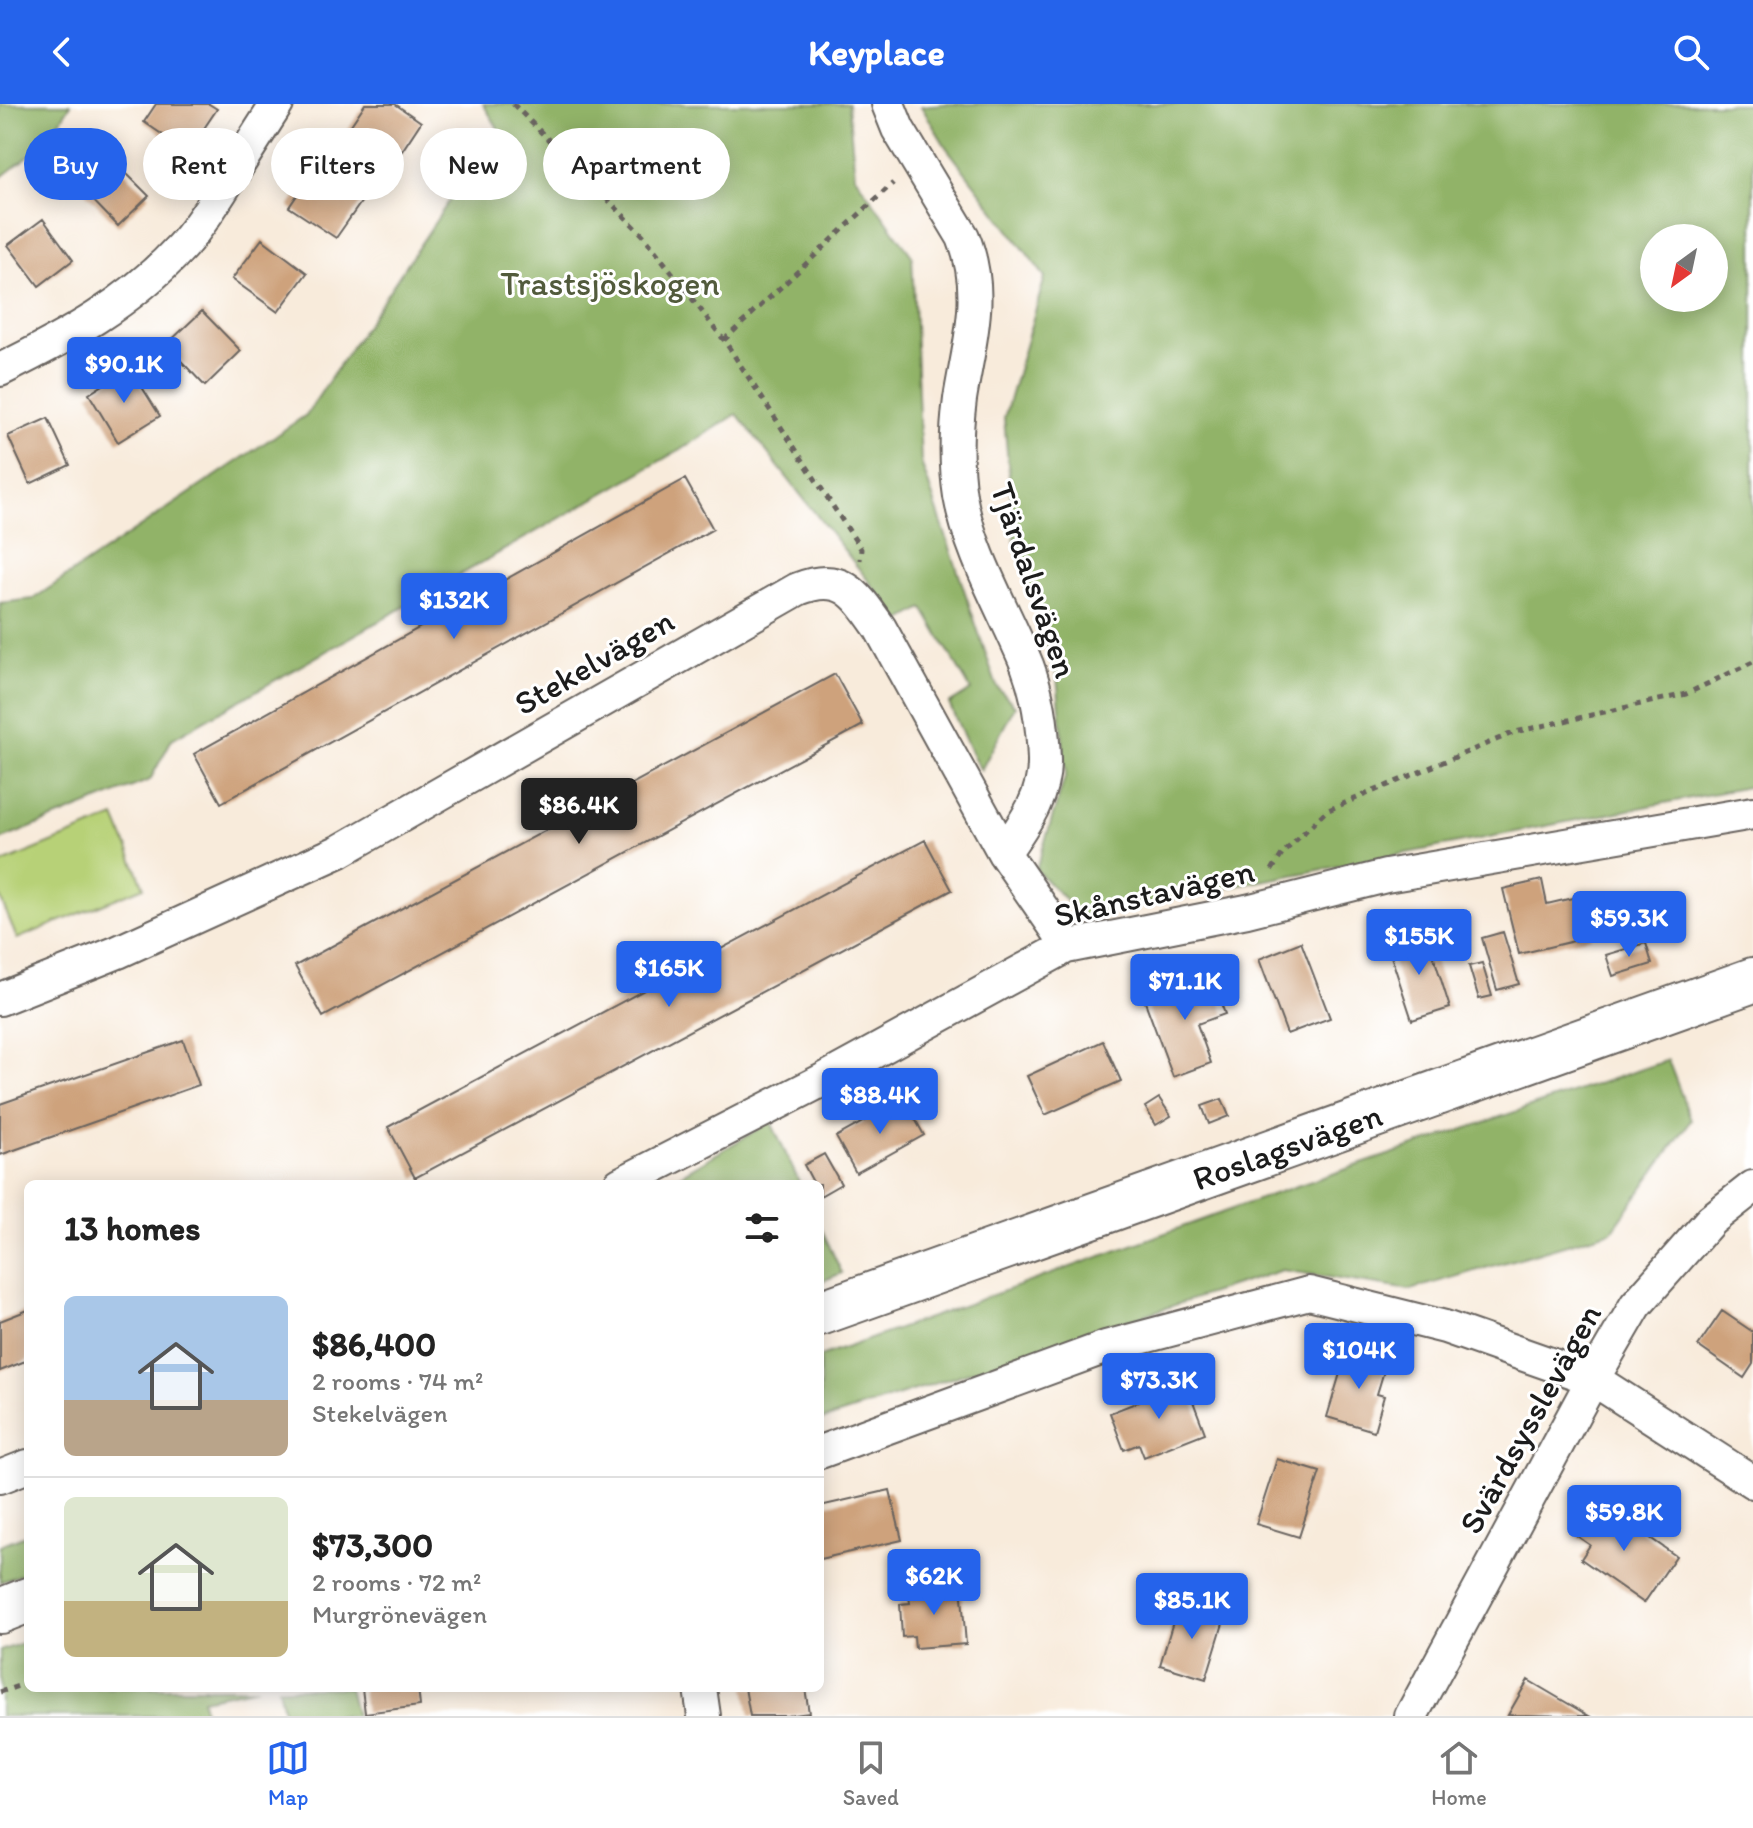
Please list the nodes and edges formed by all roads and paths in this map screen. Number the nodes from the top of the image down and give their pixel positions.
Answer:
1 (277, 104) edge
2 (513, 104) edge
3 (888, 104) edge
4 (917, 160) junction
5 (724, 340) junction
6 (0, 370) edge
7 (858, 597) junction
8 (1753, 662) edge
9 (1753, 813) edge
10 (1004, 853) junction
11 (1247, 911) junction
12 (1066, 947) junction
13 (1753, 980) edge
14 (0, 999) edge
15 (628, 1180) edge
16 (1753, 1187) edge
17 (824, 1312) edge
18 (1593, 1379) junction
19 (824, 1451) edge
20 (24, 1468) edge
21 (0, 1477) edge
22 (1753, 1482) edge
23 (24, 1602) edge
24 (0, 1611) edge
25 (24, 1684) edge
26 (0, 1692) edge
27 (701, 1692) edge
28 (704, 1716) edge
29 (1411, 1716) edge

1 - 6 street
2 - 5 path
3 - 4 street, Tjärdalsvägen
4 - 5 path
4 - 10 street, Tjärdalsvägen
5 - 7 path
7 - 10 street
7 - 14 street, Stekelvägen
8 - 11 path
9 - 11 street, Skånstavägen
10 - 12 street
11 - 12 street, Skånstavägen
12 - 15 street, Skånstavägen
13 - 17 main road, Roslagsvägen
16 - 18 street, Svärdsysslevägen
18 - 19 street
18 - 22 street
18 - 29 street, Svärdsysslevägen
20 - 21 street
23 - 24 main road
25 - 26 path
27 - 28 street

